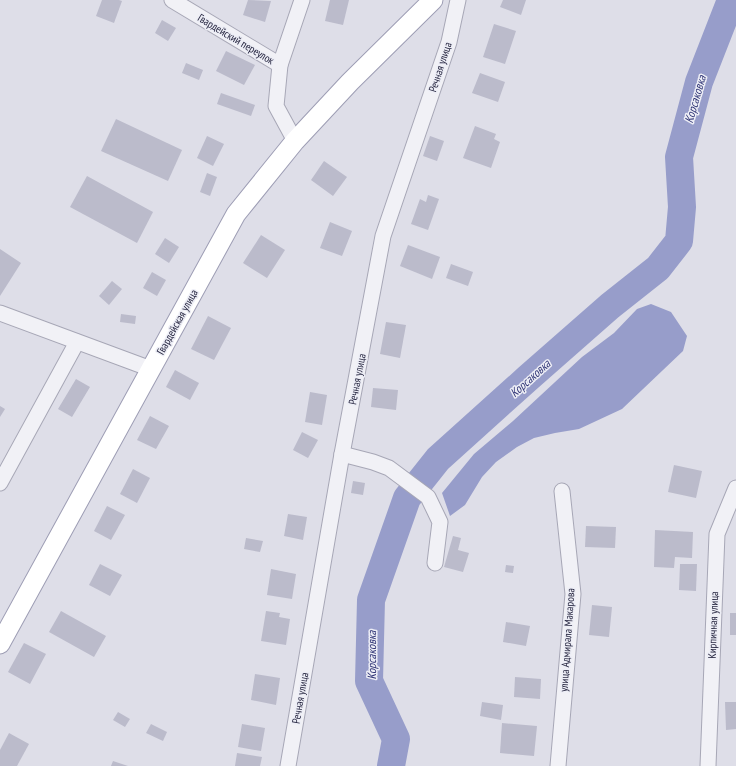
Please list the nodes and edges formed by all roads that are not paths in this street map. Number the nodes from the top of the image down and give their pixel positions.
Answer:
1 (172, 0) edge
2 (302, 0) edge
3 (433, 0) edge
4 (458, 0) edge
5 (280, 65) junction
6 (295, 141) junction
7 (0, 313) edge
8 (77, 342) junction
9 (151, 369) junction
10 (342, 454) junction
11 (0, 483) edge
12 (736, 488) edge
13 (562, 491) dead end
14 (435, 564) dead end
15 (0, 644) edge
16 (288, 766) edge
17 (558, 766) edge
18 (708, 766) edge

1 - 5 street, Гвардейский переулок
2 - 5 street
3 - 6 main road, Гвардейская улица
4 - 10 street, Речная улица
5 - 6 street
6 - 9 main road, Гвардейская улица
7 - 8 street
8 - 9 street
8 - 11 street
9 - 15 main road, Гвардейская улица
10 - 14 street
10 - 16 street, Речная улица
12 - 18 street, Кирпичная улица
13 - 17 street, улица Адмирала Макарова

